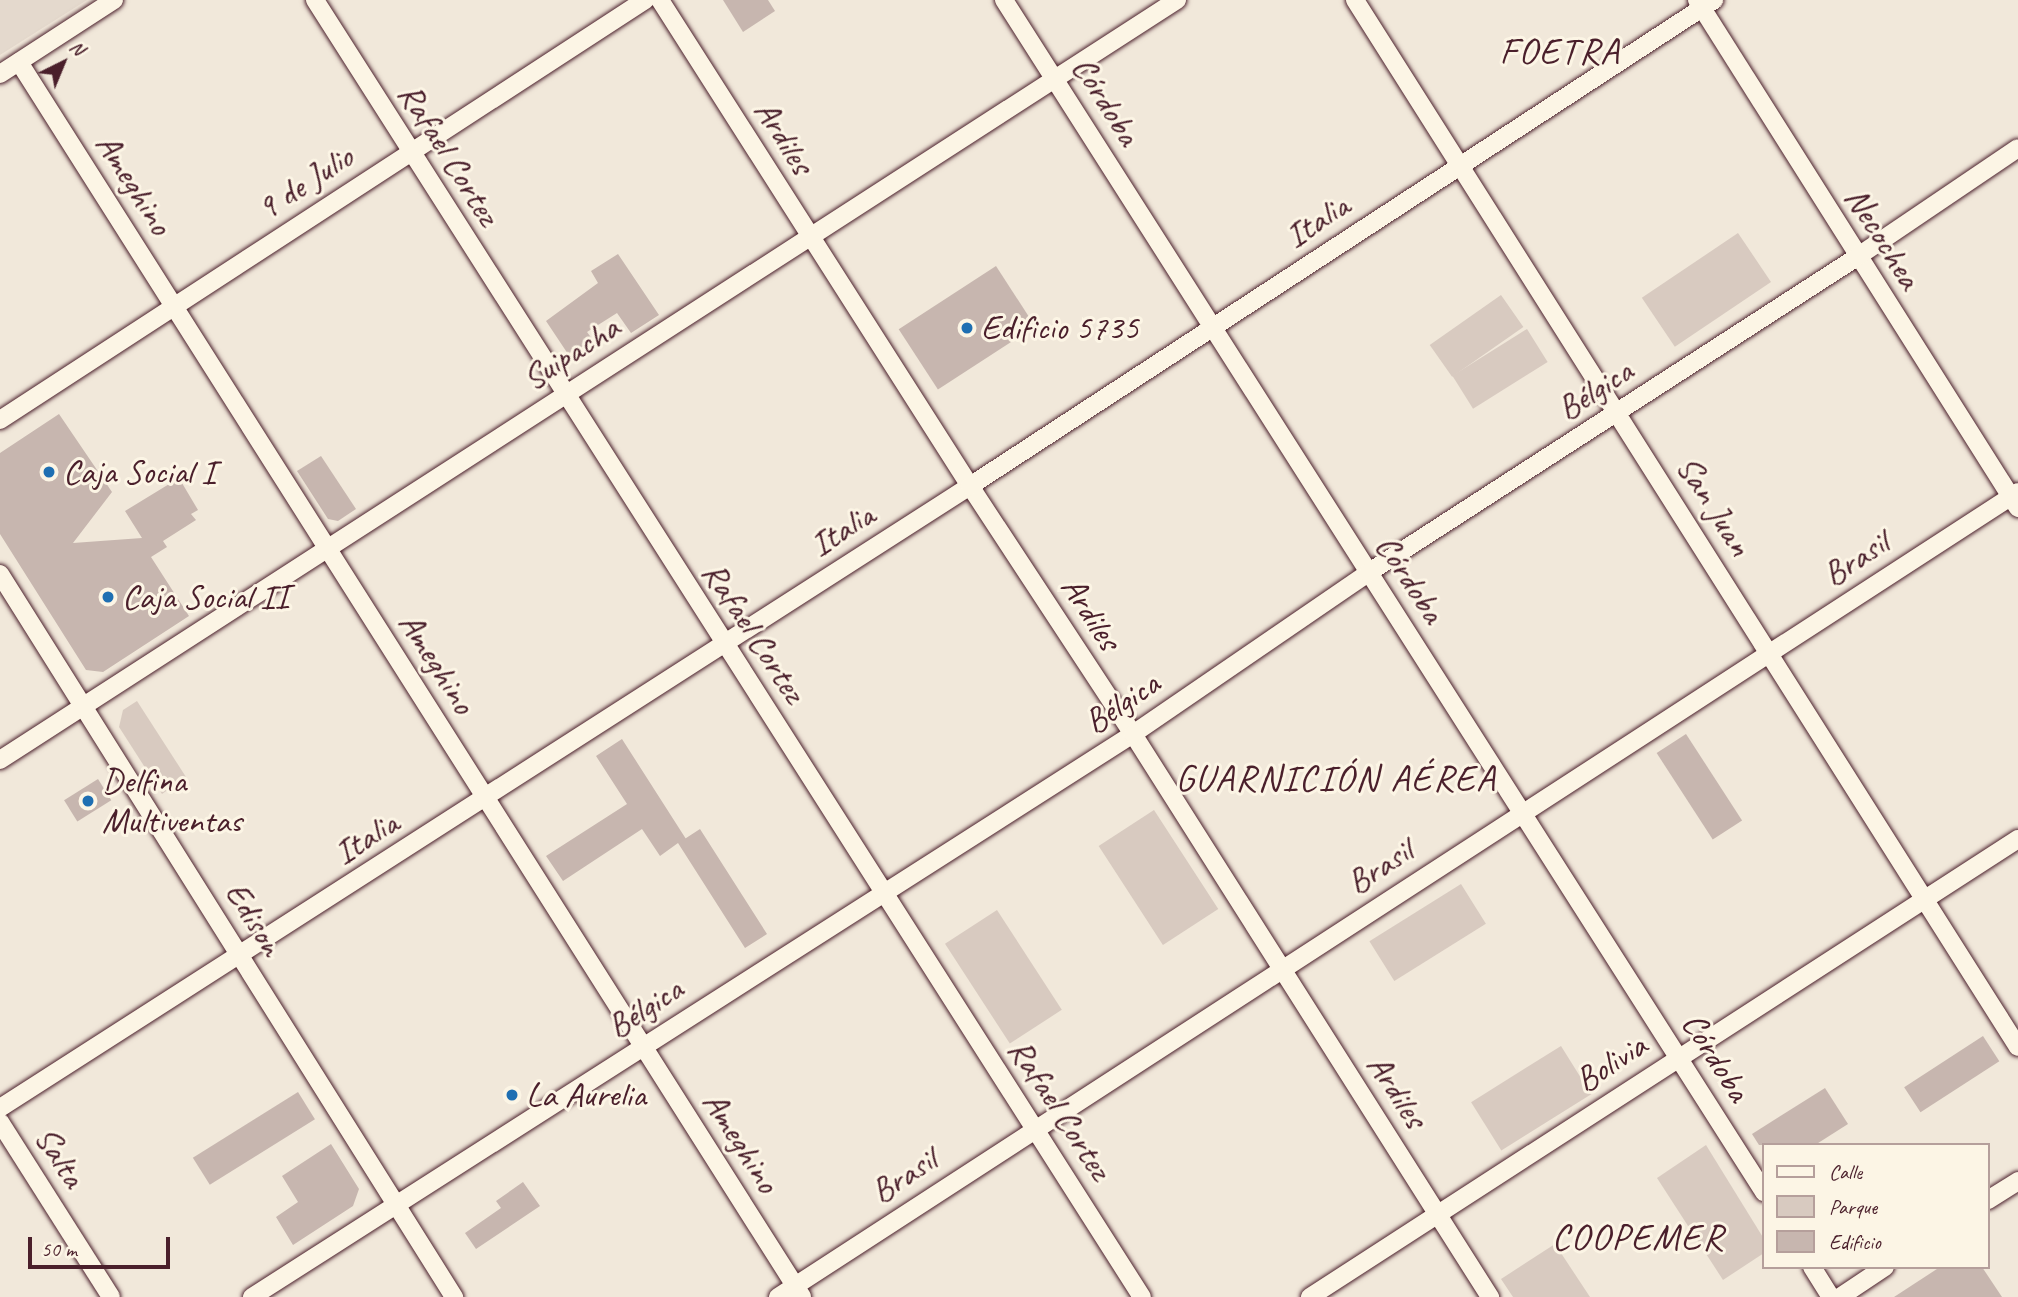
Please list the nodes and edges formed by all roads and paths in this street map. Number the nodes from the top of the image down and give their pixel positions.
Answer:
1 (114, 0) edge
2 (315, 0) edge
3 (645, 0) edge
4 (660, 0) edge
5 (1004, 0) edge
6 (1177, 0) edge
7 (1355, 0) edge
8 (1704, 3) edge
9 (19, 62) junction
10 (0, 74) edge
11 (1055, 80) junction
12 (2018, 148) edge
13 (410, 152) junction
14 (1460, 165) junction
15 (810, 237) junction
16 (1857, 257) junction
17 (174, 306) junction
18 (1211, 327) junction
19 (565, 395) junction
20 (1618, 413) junction
21 (0, 420) edge
22 (970, 486) junction
23 (2016, 499) edge
24 (327, 547) junction
25 (1368, 573) junction
26 (0, 574) edge
27 (723, 643) junction
28 (1769, 652) junction
29 (82, 705) junction
30 (1133, 734) junction
31 (0, 760) edge
32 (486, 799) junction
33 (1523, 810) junction
34 (2018, 839) edge
35 (884, 894) junction
36 (1924, 899) junction
37 (239, 955) junction
38 (1282, 970) junction
39 (643, 1047) junction
40 (2018, 1047) edge
41 (1679, 1057) junction
42 (0, 1108) edge
43 (0, 1122) edge
44 (1035, 1127) junction
45 (2018, 1181) edge
46 (1762, 1189) edge
47 (1990, 1199) edge
48 (396, 1205) junction
49 (1438, 1213) junction
50 (1813, 1269) edge
51 (1882, 1269) edge
52 (798, 1291) edge
53 (111, 1297) edge
54 (252, 1297) edge
55 (454, 1297) edge
56 (778, 1297) edge
57 (1142, 1297) edge
58 (1310, 1297) edge
59 (1490, 1297) edge
60 (1831, 1297) edge
61 (1840, 1297) edge

1 - 9 street
2 - 13 street, Rafael Cortez
3 - 13 street, 9 de Julio
4 - 15 street, Ardiles
5 - 11 street, Córdoba
6 - 11 street, Suipacha
7 - 14 street, San Juan
8 - 14 street, Italia
8 - 16 street, Necochea
9 - 10 street
9 - 17 street, Ameghino
11 - 15 street, Suipacha
11 - 18 street, Córdoba
12 - 16 street, Bélgica
13 - 17 street, 9 de Julio
13 - 19 street, Rafael Cortez
14 - 18 street, Italia
14 - 20 street, San Juan
15 - 19 street, Suipacha
15 - 22 street, Ardiles
16 - 20 street, Bélgica
16 - 23 street, Necochea
17 - 21 street, 9 de Julio
17 - 24 street, Ameghino
18 - 22 street, Italia
18 - 25 street, Córdoba
19 - 24 street, Suipacha
19 - 27 street, Rafael Cortez
20 - 25 street, Bélgica
20 - 28 street, San Juan
22 - 27 street, Italia
22 - 30 street, Ardiles
23 - 28 street, Brasil
24 - 29 street, Suipacha
24 - 32 street, Ameghino
25 - 30 street, Bélgica
25 - 33 street, Córdoba
26 - 29 street, Edison
27 - 32 street, Italia
27 - 35 street, Rafael Cortez
28 - 33 street, Brasil
28 - 36 street, San Juan
29 - 31 street, Suipacha
29 - 37 street, Edison
30 - 35 street, Bélgica
30 - 38 street, Ardiles
32 - 37 street, Italia
32 - 39 street, Ameghino
33 - 38 street, Brasil
33 - 41 street, Córdoba
34 - 36 street, Bolivia
35 - 39 street, Bélgica
35 - 44 street, Rafael Cortez
36 - 40 street, San Juan
36 - 41 street, Bolivia
37 - 42 street, Italia
37 - 48 street, Edison
38 - 44 street, Brasil
38 - 49 street, Ardiles
39 - 48 street, Bélgica
39 - 52 street, Ameghino
41 - 46 street, Córdoba
41 - 49 street, Bolivia
43 - 53 street, Salta
44 - 52 street, Brasil
44 - 57 street, Rafael Cortez
45 - 47 street
48 - 54 street, Bélgica
48 - 55 street, Edison
49 - 58 street, Bolivia
49 - 59 street, Ardiles
50 - 60 street
51 - 61 street
52 - 56 street, Brasil

